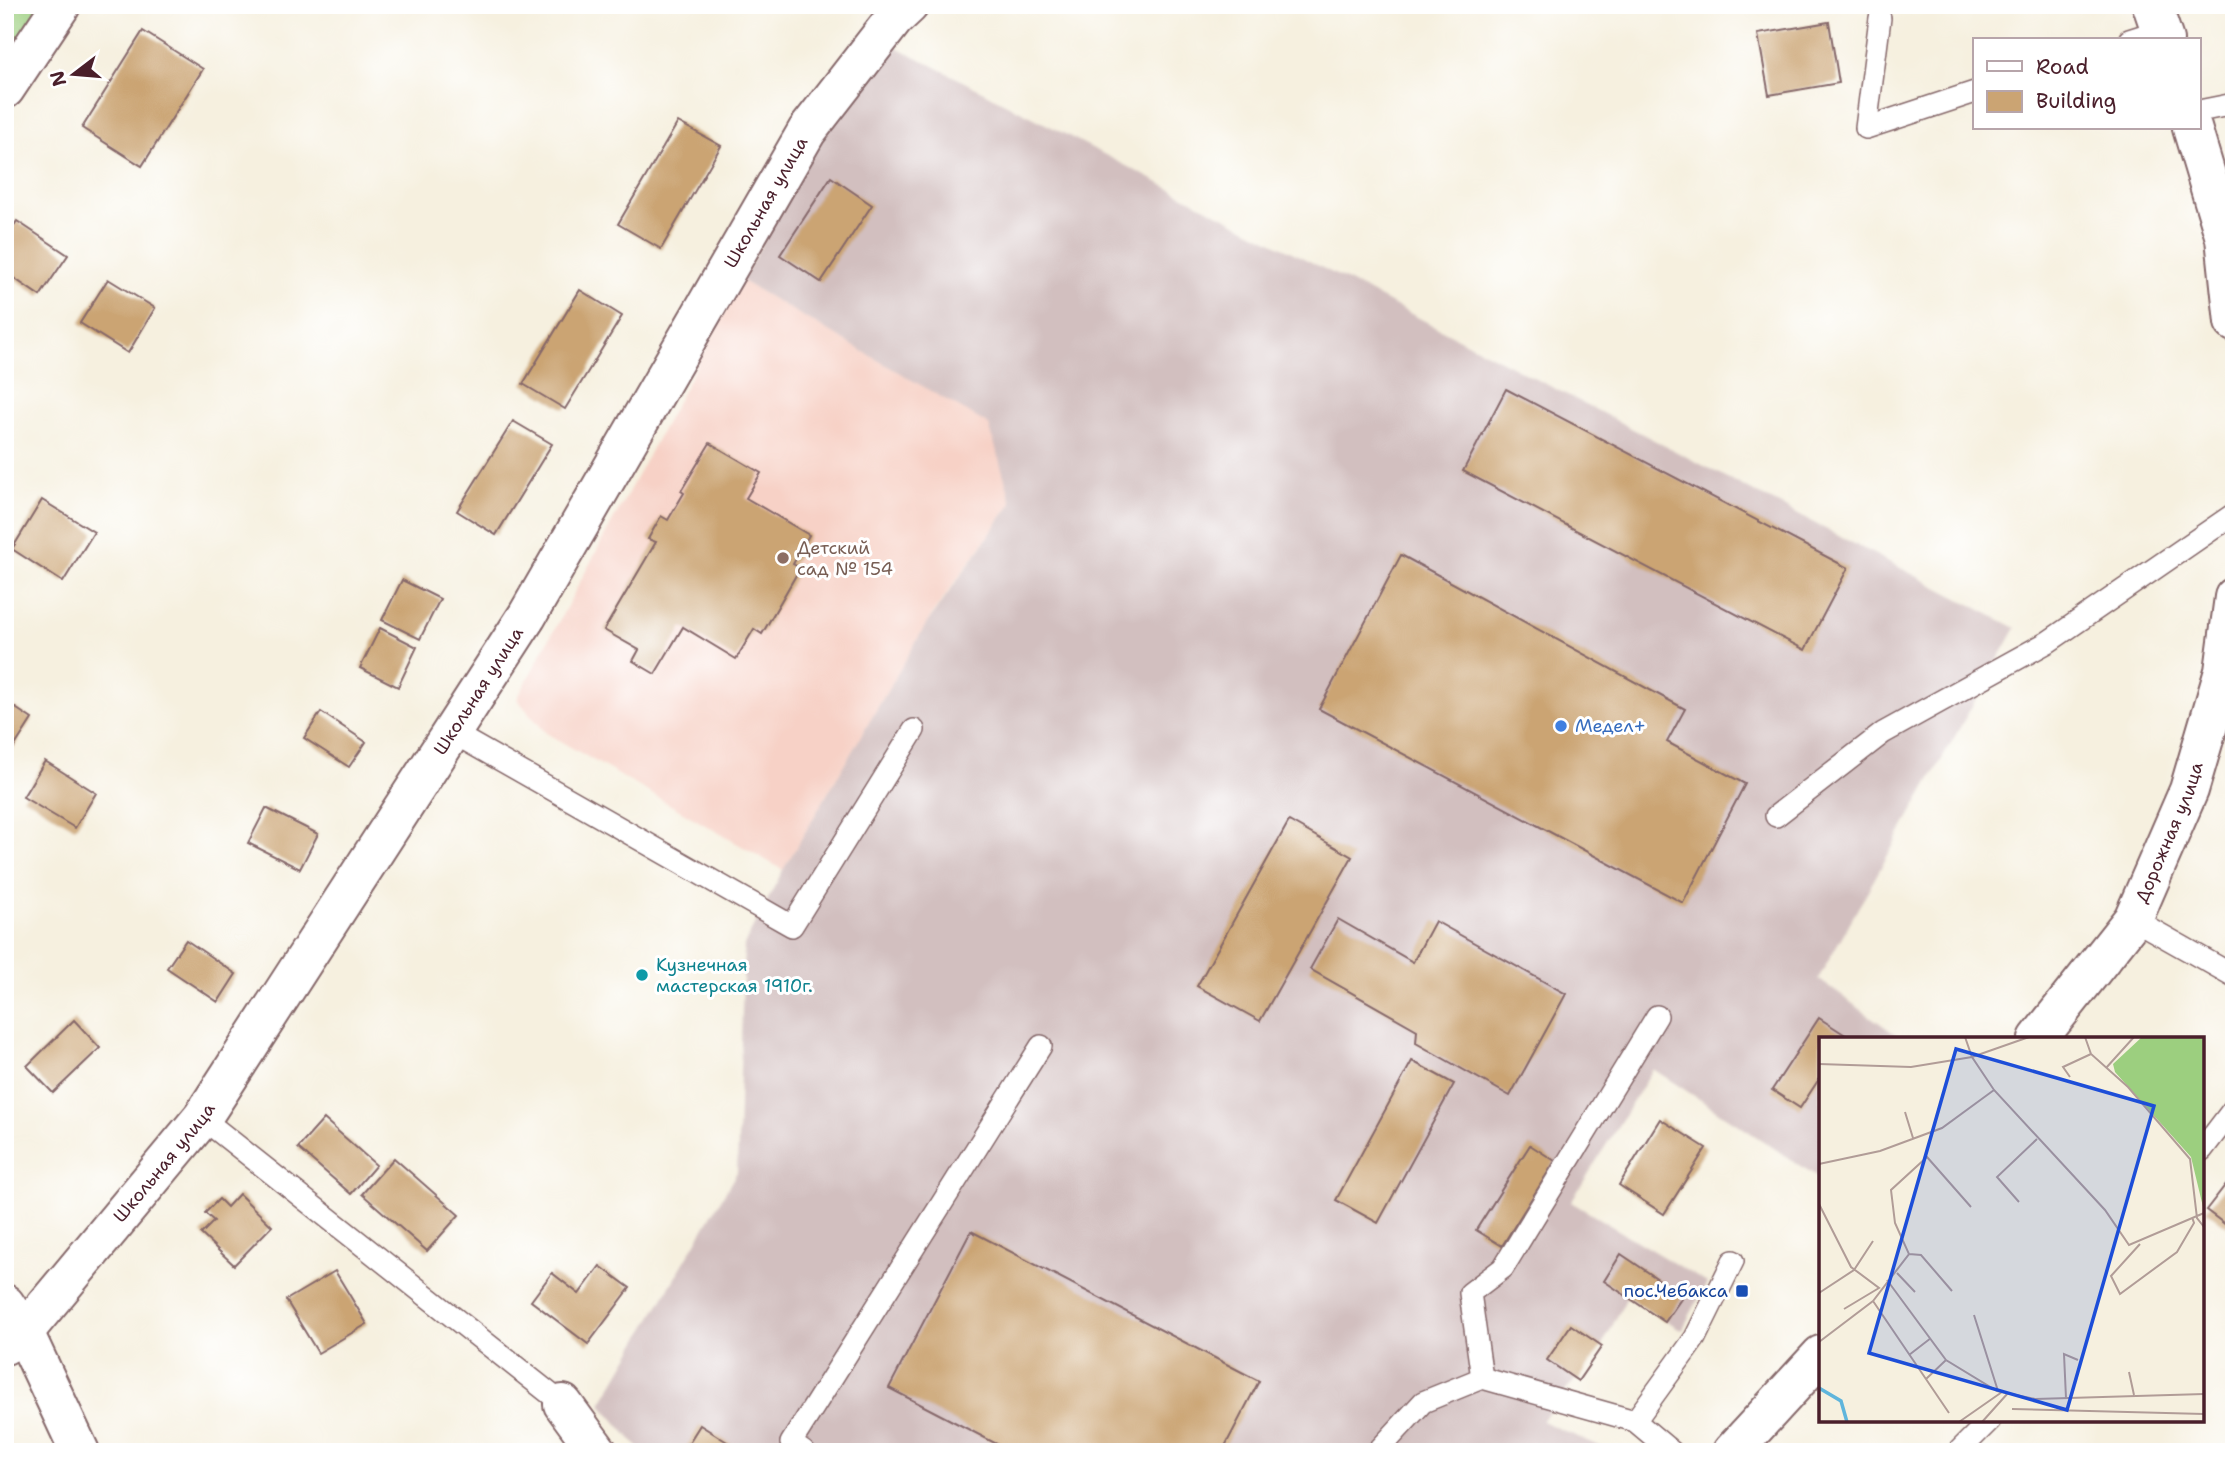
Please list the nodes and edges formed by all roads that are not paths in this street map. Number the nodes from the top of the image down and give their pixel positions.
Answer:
1 (61, 5) edge
2 (909, 5) edge
3 (1881, 18) dead end
4 (5, 89) edge
5 (1973, 93) edge
6 (2234, 104) edge
7 (2200, 111) edge
8 (2193, 130) edge
9 (2234, 322) edge
10 (2234, 514) edge
11 (2234, 597) edge
12 (914, 730) dead end
13 (453, 733) junction
14 (1776, 816) dead end
15 (2133, 919) junction
16 (2234, 976) edge
17 (1657, 1016) dead end
18 (2040, 1037) edge
19 (1041, 1046) dead end
20 (2234, 1108) edge
21 (202, 1118) junction
22 (2204, 1147) edge
23 (1733, 1261) dead end
24 (11, 1327) edge
25 (1819, 1357) edge
26 (1482, 1378) junction
27 (563, 1404) joint
28 (1635, 1421) junction
29 (1988, 1422) edge
30 (80, 1452) edge
31 (598, 1452) edge
32 (804, 1452) edge
33 (1377, 1452) edge
34 (1672, 1452) edge
35 (1732, 1452) edge
36 (1958, 1452) edge

1 - 4 street
2 - 13 street, Школьная улица
3 - 5 lane
6 - 7 lane
8 - 9 street
10 - 14 lane
11 - 15 street, Дорожная улица
12 - 13 lane
13 - 21 street, Школьная улица
15 - 16 lane
15 - 18 street, Дорожная улица
17 - 26 lane
19 - 32 lane
20 - 22 lane
21 - 24 street, Школьная улица
21 - 27 lane
23 - 28 lane
24 - 30 street
25 - 35 street
26 - 28 lane
26 - 33 lane
27 - 31 street
28 - 34 lane
29 - 36 lane

